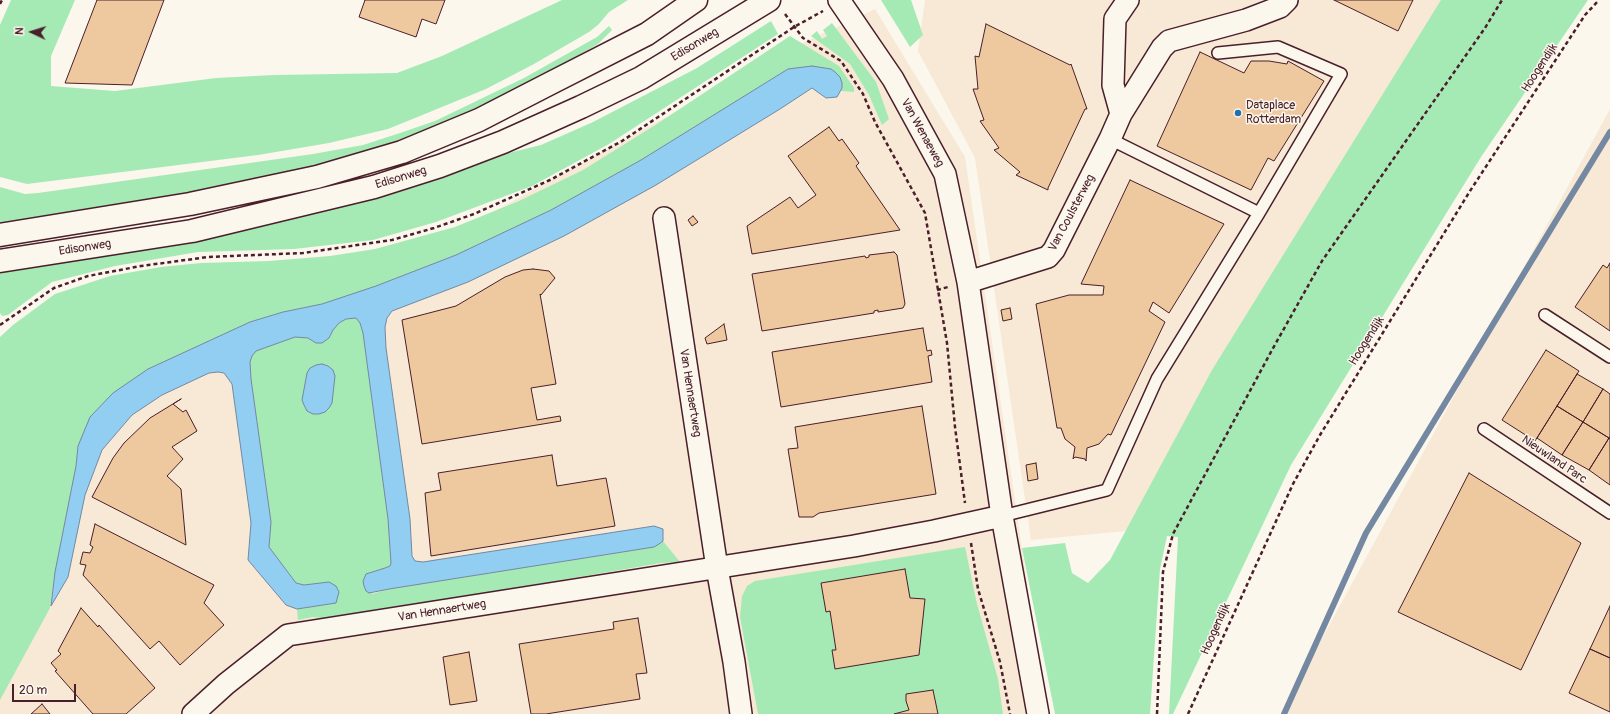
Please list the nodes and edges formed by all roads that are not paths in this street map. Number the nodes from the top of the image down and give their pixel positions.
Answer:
1 (696, 0) edge
2 (768, 0) edge
3 (839, 0) edge
4 (1128, 0) edge
5 (1287, 0) edge
6 (1218, 54) dead end
7 (1121, 114) junction
8 (1110, 139) junction
9 (1259, 213) junction
10 (664, 218) dead end
11 (0, 235) edge
12 (0, 261) edge
13 (968, 282) junction
14 (1545, 315) dead end
15 (1610, 357) edge
16 (1484, 429) dead end
17 (1610, 513) edge
18 (1002, 516) junction
19 (717, 568) junction
20 (193, 714) edge
21 (741, 714) edge
22 (1038, 714) edge

1 - 11 main road, Edisonweg
2 - 12 main road, Edisonweg
3 - 13 street, Van Wenaeweg
4 - 7 street
5 - 7 street, Van Coulsterweg
6 - 9 lane
7 - 8 street, Van Coulsterweg
8 - 9 lane
8 - 13 street, Van Coulsterweg
9 - 18 lane
10 - 19 street, Van Hennaertweg
13 - 18 street, Van Wenaeweg
14 - 15 lane
16 - 17 lane, Nieuwland Parc
18 - 19 street, Van Hennaertweg
18 - 22 street, Van Wenaeweg
19 - 20 street, Van Hennaertweg
19 - 21 street, Van Hennaertweg

